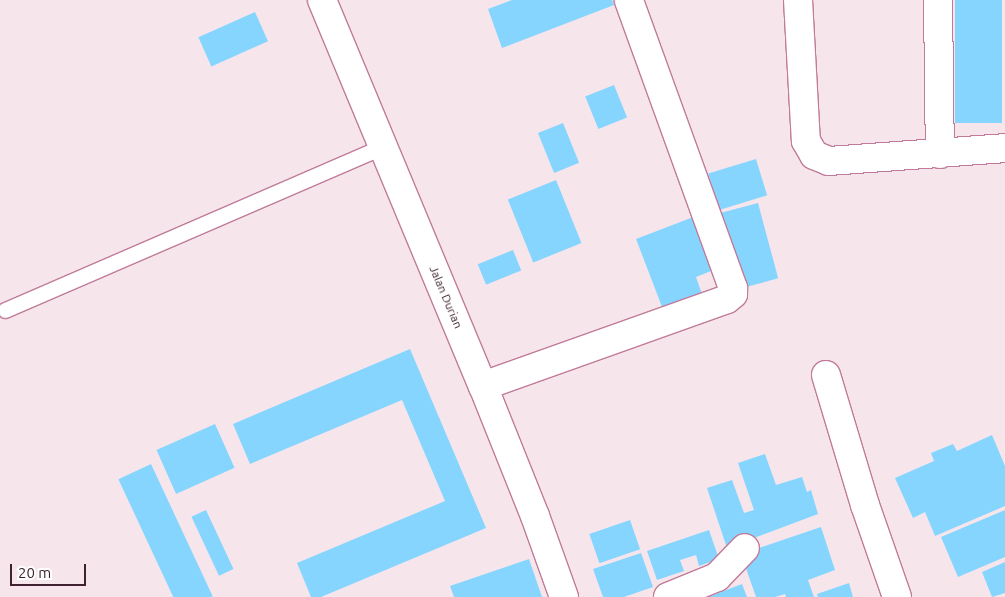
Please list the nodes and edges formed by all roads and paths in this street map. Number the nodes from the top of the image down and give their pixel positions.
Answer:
1 (322, 0) edge
2 (629, 0) edge
3 (798, 0) edge
4 (938, 0) edge
5 (384, 146) junction
6 (1005, 148) edge
7 (940, 154) junction
8 (5, 310) dead end
9 (826, 375) dead end
10 (483, 386) junction
11 (745, 548) dead end
12 (564, 597) edge
13 (668, 597) edge
14 (897, 597) edge

1 - 5 street, Jalan Durian
2 - 10 street
3 - 7 street
4 - 7 street
5 - 8 lane
5 - 10 street, Jalan Durian
6 - 7 street
9 - 14 street
10 - 12 street, Jalan Durian
11 - 13 street

